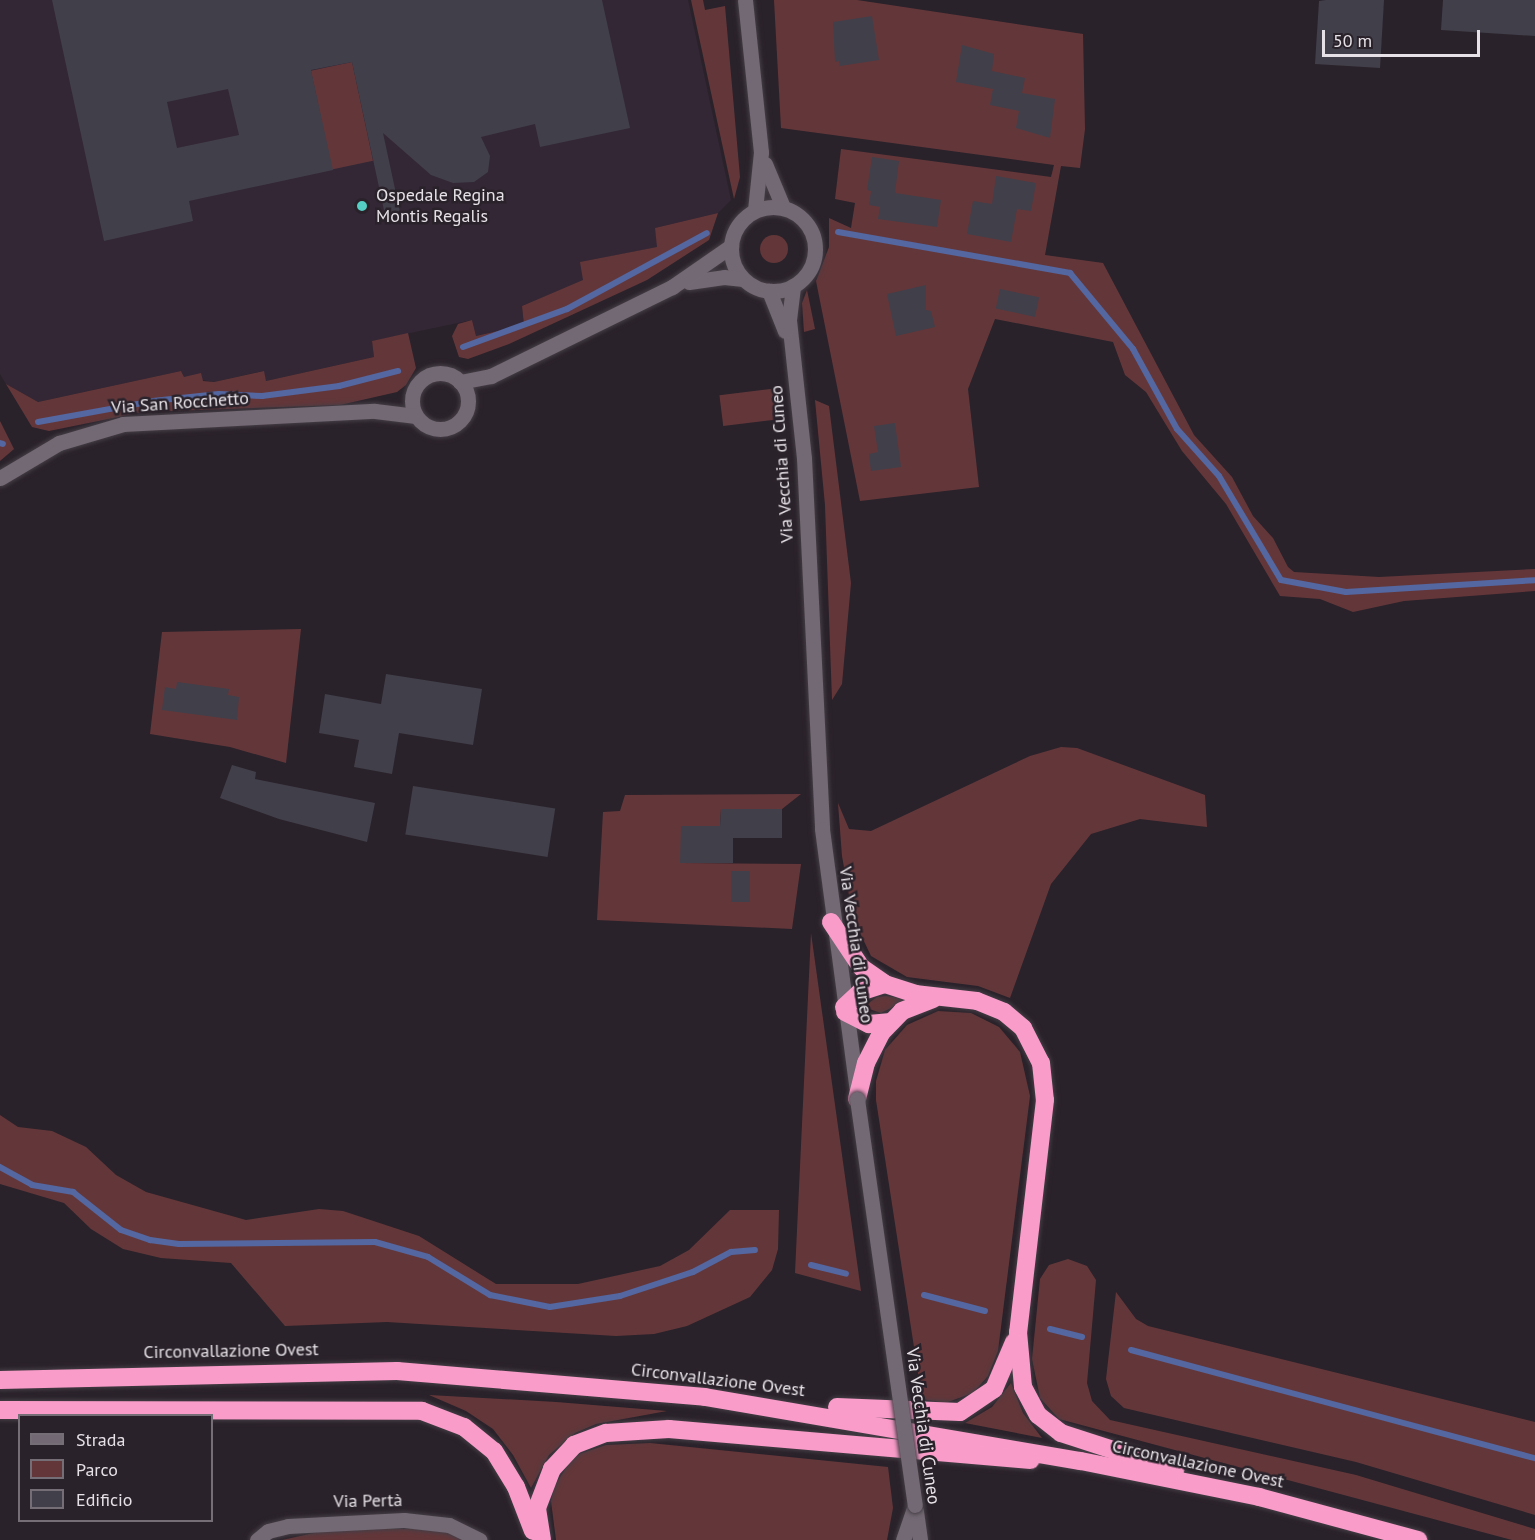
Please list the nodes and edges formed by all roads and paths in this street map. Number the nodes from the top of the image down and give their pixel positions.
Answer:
1 (745, 0) edge
2 (761, 152) junction
3 (783, 207) junction
4 (755, 210) junction
5 (731, 246) junction
6 (743, 279) junction
7 (672, 287) junction
8 (793, 287) junction
9 (769, 291) junction
10 (791, 351) junction
11 (491, 376) junction
12 (460, 381) junction
13 (413, 391) junction
14 (468, 401) junction
15 (375, 411) junction
16 (416, 416) junction
17 (0, 478) edge
18 (831, 922) junction
19 (885, 984) junction
20 (941, 998) junction
21 (844, 1009) junction
22 (891, 1022) junction
23 (857, 1099) junction
24 (1018, 1332) junction
25 (0, 1380) edge
26 (743, 1402) junction
27 (0, 1410) edge
28 (1081, 1461) junction
29 (1259, 1497) junction
30 (915, 1505) junction
31 (256, 1540) edge
32 (480, 1540) edge
33 (539, 1540) edge
34 (903, 1540) edge
35 (920, 1540) edge
36 (1418, 1540) edge

1 - 2 street
2 - 3 street
2 - 4 street
3 - 4 street
3 - 8 street
4 - 5 street
5 - 6 street
5 - 7 street, Via San Rocchetto
6 - 7 street, Via San Rocchetto
6 - 9 street
7 - 11 street, Via San Rocchetto
8 - 9 street
8 - 10 street, Via Vecchia di Cuneo
9 - 10 street, Via Vecchia di Cuneo
10 - 18 street, Via Vecchia di Cuneo
11 - 12 street, Via San Rocchetto
11 - 14 street, Via San Rocchetto
12 - 13 street, Via San Rocchetto
12 - 14 street
13 - 15 street, Via San Rocchetto
13 - 16 street
14 - 16 street, Via San Rocchetto
15 - 16 street, Via San Rocchetto
15 - 17 street, Via San Rocchetto
18 - 19 highway
18 - 21 street, Via Vecchia di Cuneo
19 - 20 highway
19 - 21 highway
20 - 22 highway
20 - 24 highway
21 - 22 highway
21 - 23 street, Via Vecchia di Cuneo
22 - 23 highway
23 - 30 street, Via Vecchia di Cuneo, bridge
24 - 26 highway
24 - 29 highway
25 - 26 highway, Circonvallazione Ovest
26 - 28 highway, Circonvallazione Ovest
27 - 33 highway
28 - 29 highway, Circonvallazione Ovest
28 - 33 highway
29 - 36 highway, Circonvallazione Ovest
30 - 34 street
30 - 35 street, Via Vecchia di Cuneo
31 - 32 street, Via Pertà

